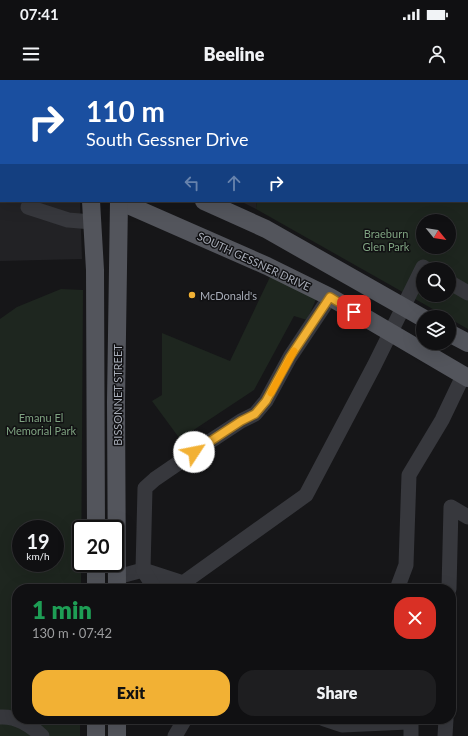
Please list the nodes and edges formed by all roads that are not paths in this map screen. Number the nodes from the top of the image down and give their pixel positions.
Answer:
1 (91, 202) edge
2 (119, 202) edge
3 (121, 202) edge
4 (206, 202) edge
5 (28, 207) dead end
6 (92, 222) junction
7 (416, 281) edge
8 (456, 286) edge
9 (468, 293) edge
10 (330, 297) junction
11 (403, 307) junction
12 (416, 314) edge
13 (390, 333) junction
14 (456, 337) edge
15 (468, 343) edge
16 (466, 377) edge
17 (96, 402) junction
18 (116, 402) junction
19 (468, 517) edge
20 (96, 520) edge
21 (143, 570) junction
22 (96, 572) edge
23 (117, 583) edge
24 (96, 584) edge
25 (151, 584) edge
26 (399, 584) edge
27 (449, 584) edge
28 (0, 717) edge
29 (12, 719) edge
30 (28, 724) edge
31 (96, 724) edge
32 (182, 724) edge
33 (339, 724) edge
34 (400, 724) edge
35 (412, 724) edge
36 (446, 724) edge
37 (374, 730) edge
38 (42, 736) edge
39 (96, 736) edge
40 (175, 736) edge
41 (411, 736) edge
42 (446, 736) edge

1 - 6 main road, BISSONNET STREET
2 - 18 main road, BISSONNET STREET
3 - 10 main road, SOUTH GESSNER DRIVE
4 - 11 main road
5 - 6 lane
6 - 17 main road, BISSONNET STREET
7 - 11 lane
8 - 9 lane
10 - 13 main road, SOUTH GESSNER DRIVE
10 - 21 lane
11 - 12 main road
11 - 13 lane
13 - 16 main road, SOUTH GESSNER DRIVE
13 - 21 lane
14 - 15 main road
16 - 26 lane
17 - 18 main road
17 - 20 main road, BISSONNET STREET
18 - 23 main road, BISSONNET STREET
19 - 27 lane
21 - 23 lane
21 - 25 lane
22 - 24 main road
28 - 29 lane
30 - 38 lane
31 - 39 main road
32 - 40 lane
33 - 37 lane
34 - 37 lane
35 - 41 lane
36 - 42 lane

